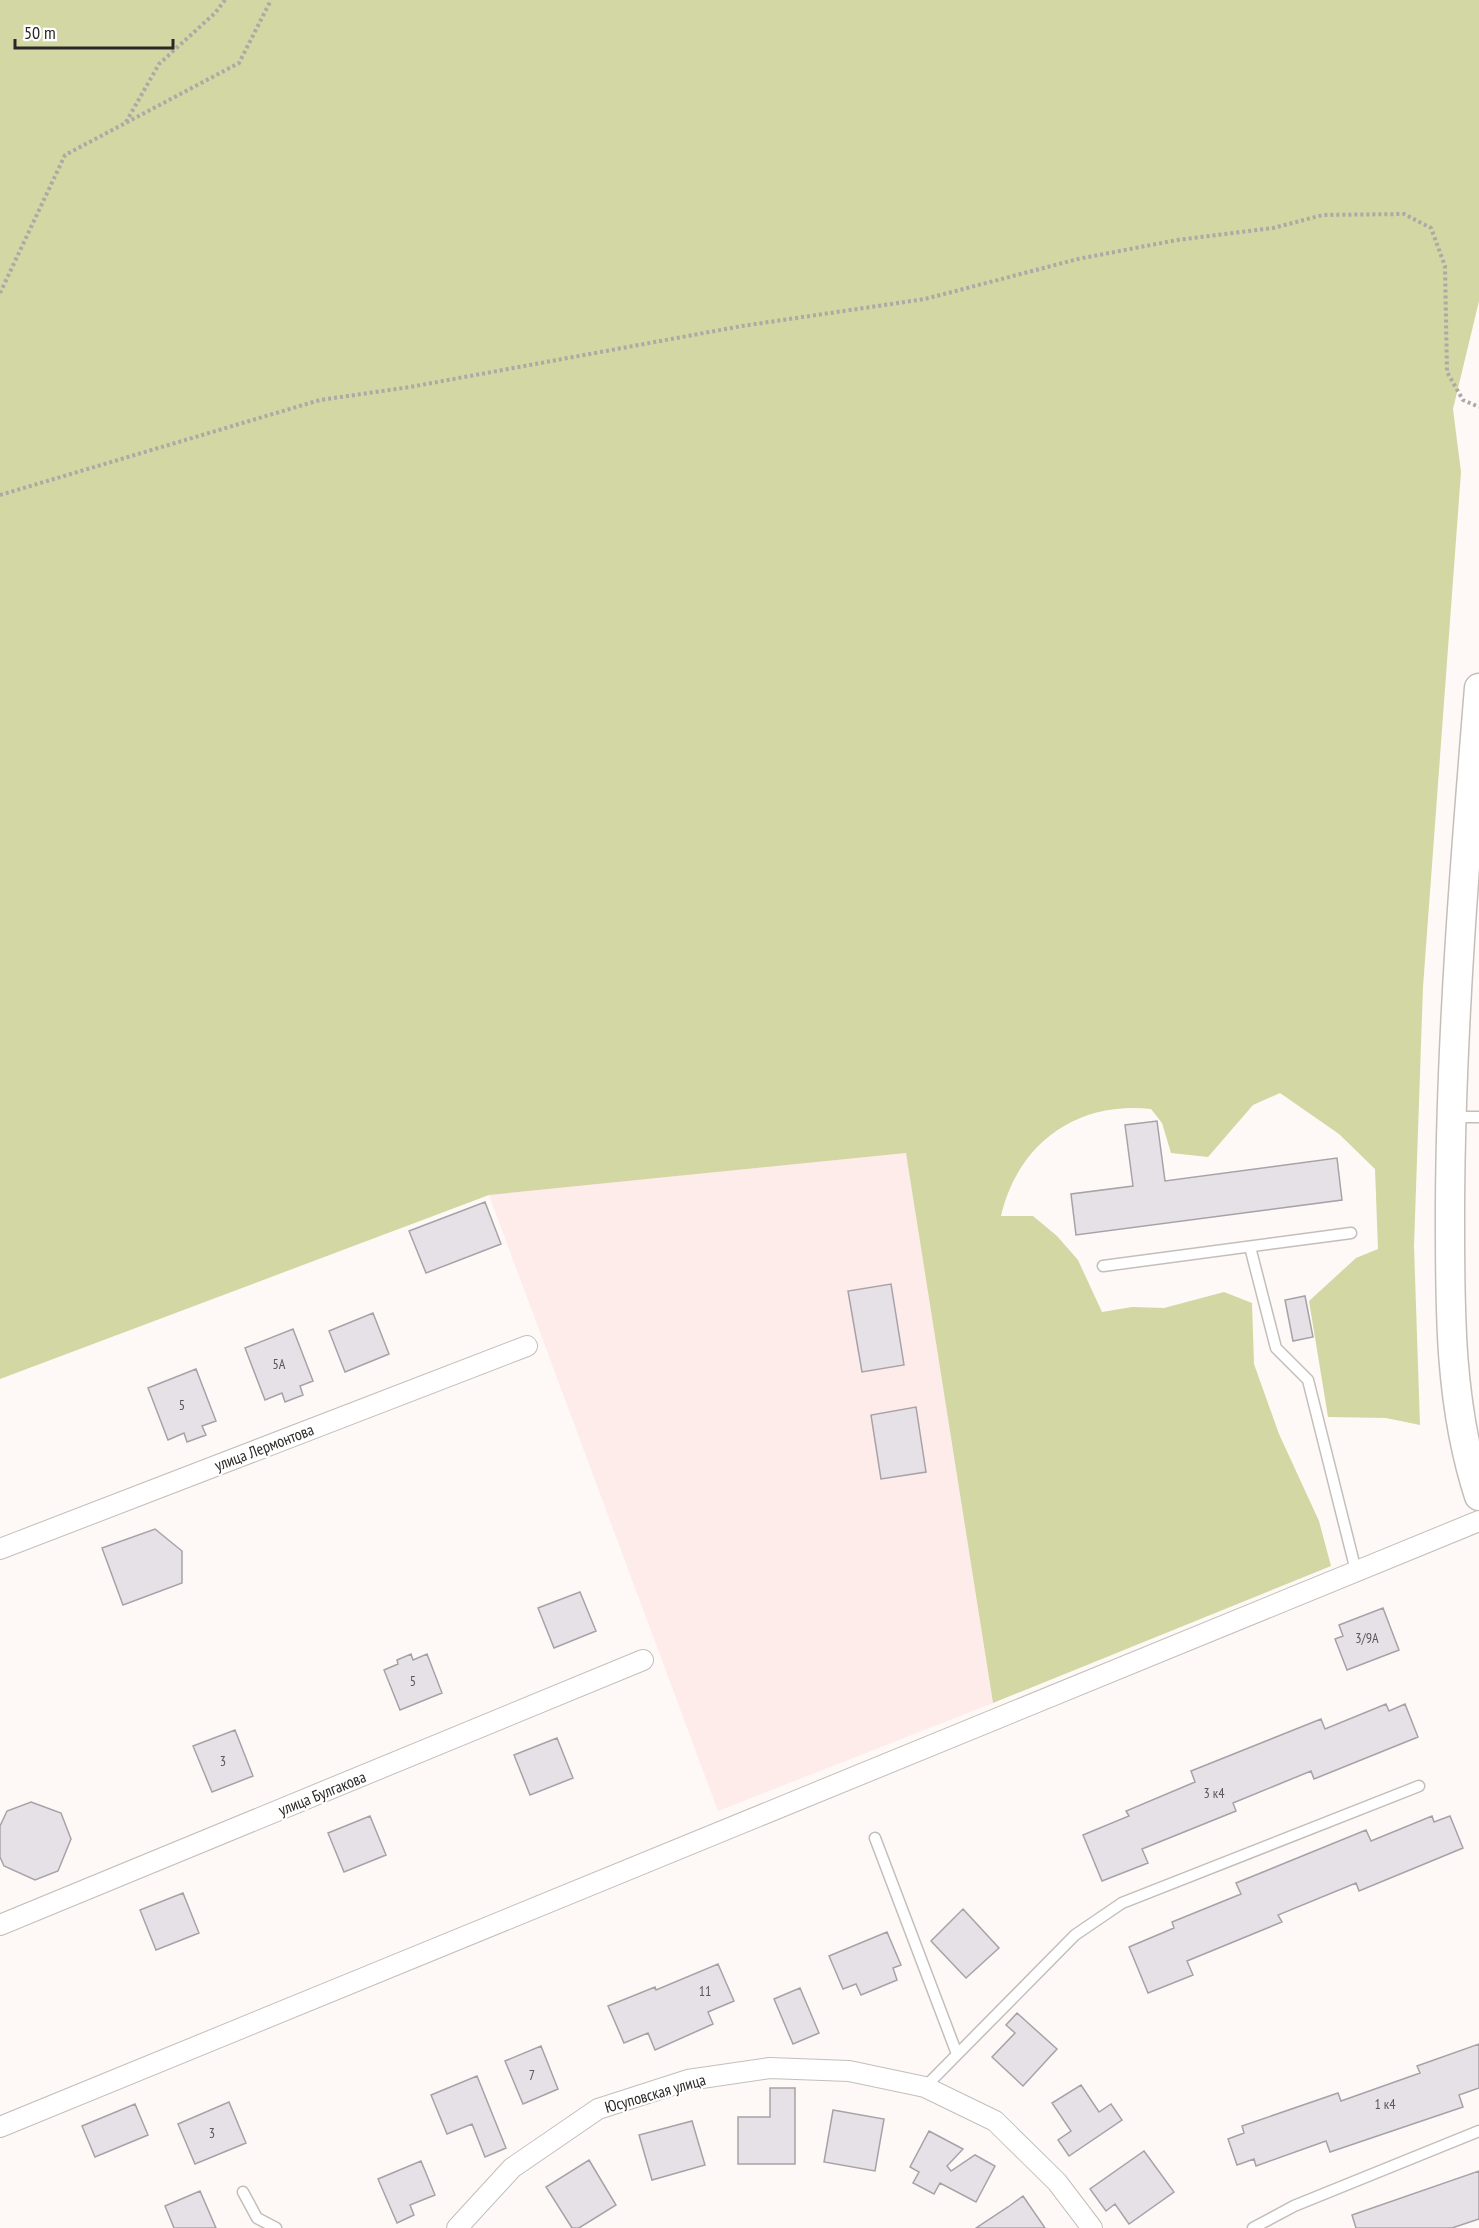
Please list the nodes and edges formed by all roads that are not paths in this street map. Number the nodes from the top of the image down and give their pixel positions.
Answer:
1 (1479, 687) edge
2 (1451, 1117) junction
3 (1479, 1117) edge
4 (1351, 1233) dead end
5 (1250, 1247) junction
6 (1103, 1266) dead end
7 (527, 1346) dead end
8 (1479, 1496) edge
9 (1479, 1521) edge
10 (0, 1549) edge
11 (1356, 1571) junction
12 (643, 1660) dead end
13 (1419, 1786) dead end
14 (875, 1838) dead end
15 (0, 1926) edge
16 (957, 2054) junction
17 (925, 2087) junction
18 (0, 2127) edge
19 (1479, 2131) edge
20 (243, 2192) dead end
21 (276, 2228) edge
22 (456, 2228) edge
23 (1092, 2228) edge
24 (1253, 2228) edge

1 - 2 street
2 - 3 lane
2 - 8 street
4 - 5 lane
5 - 6 lane
5 - 11 lane
7 - 10 street, улица Лермонтова
9 - 11 street
11 - 18 street
12 - 15 street, улица Булгакова
13 - 16 lane
14 - 16 lane
16 - 17 lane
17 - 22 street, Юсуповская улица
17 - 23 street, Юсуповская улица
19 - 24 lane
20 - 21 lane

